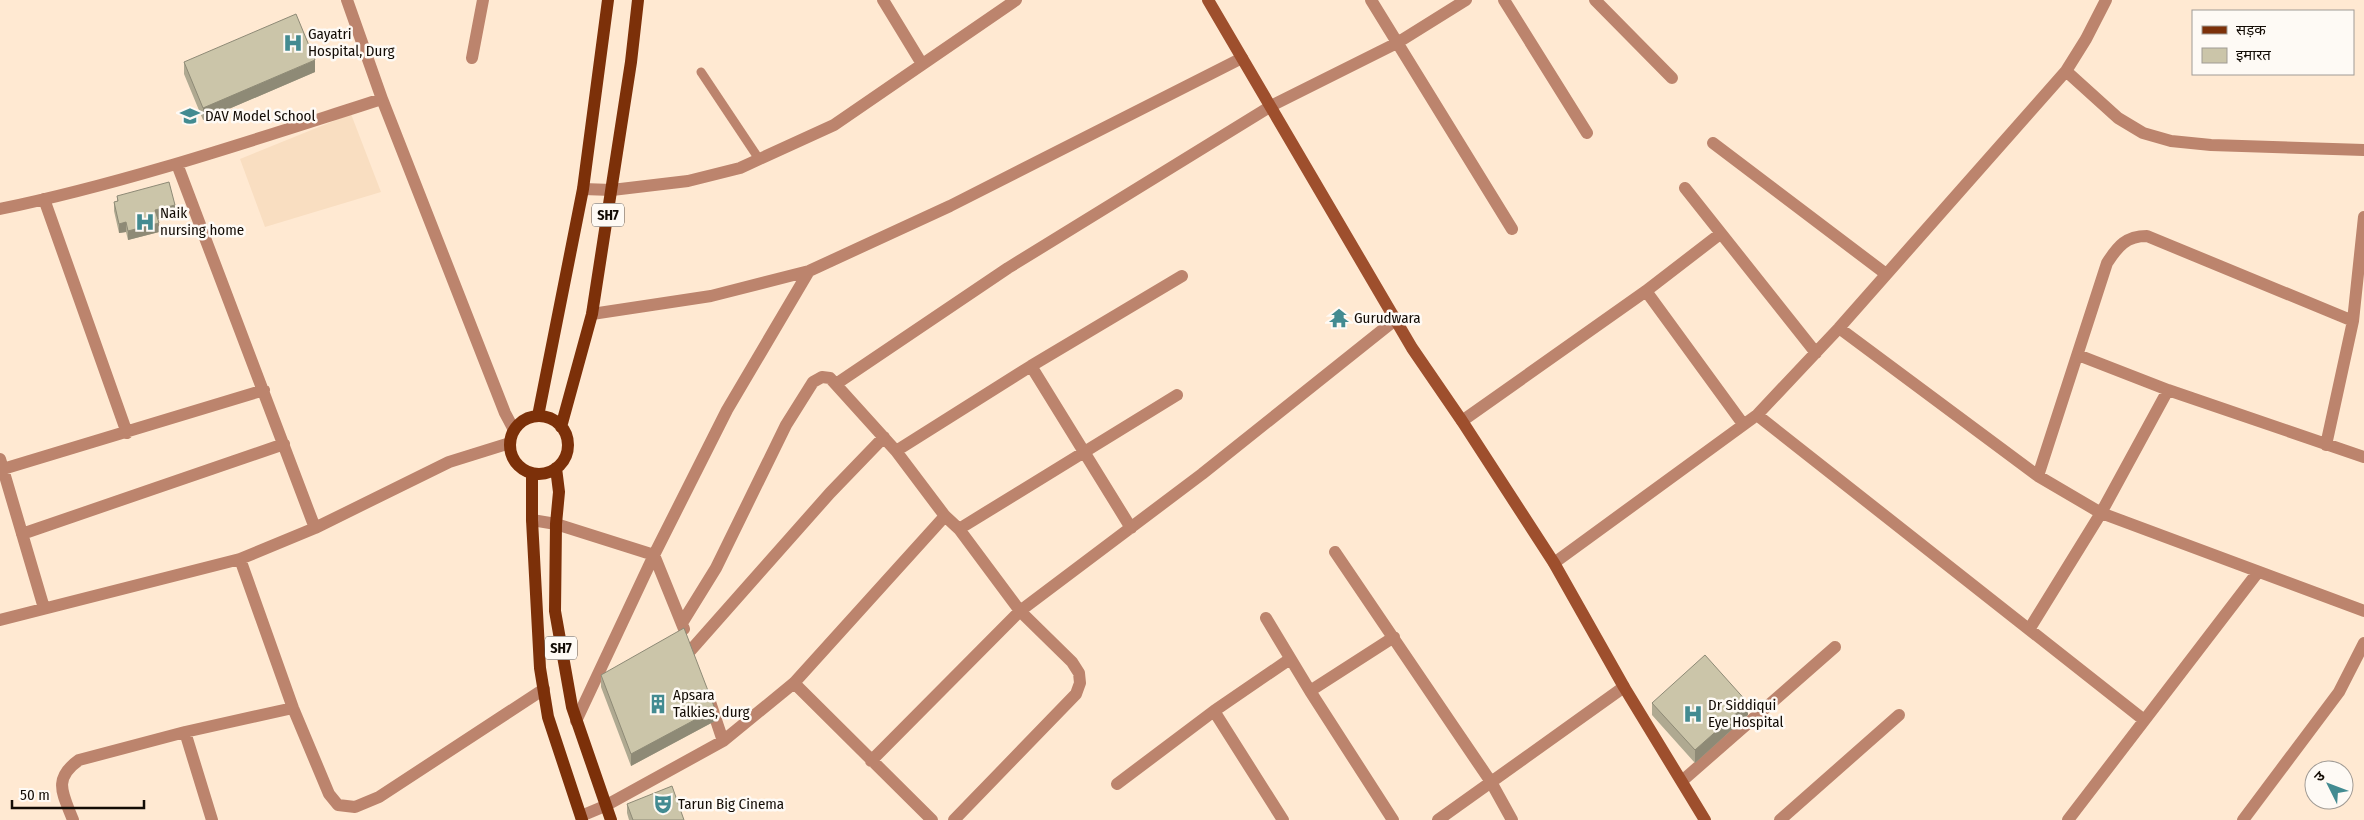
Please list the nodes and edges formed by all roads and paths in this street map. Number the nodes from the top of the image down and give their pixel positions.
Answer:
1 (347, 0) edge
2 (483, 0) edge
3 (608, 0) edge
4 (638, 0) edge
5 (883, 0) edge
6 (1016, 0) edge
7 (1208, 0) edge
8 (1371, 0) edge
9 (1466, 0) edge
10 (1504, 0) edge
11 (1595, 0) edge
12 (2106, 0) edge
13 (1397, 43) junction
14 (472, 58) dead end
15 (1242, 58) junction
16 (922, 64) junction
17 (2068, 67) junction
18 (701, 72) dead end
19 (1672, 78) dead end
20 (382, 99) junction
21 (1271, 106) junction
22 (1587, 133) dead end
23 (1713, 143) dead end
24 (2364, 150) edge
25 (759, 159) junction
26 (177, 164) junction
27 (1685, 188) dead end
28 (583, 189) junction
29 (612, 190) junction
30 (44, 199) junction
31 (0, 209) edge
32 (2364, 217) edge
33 (1512, 229) dead end
34 (1720, 234) junction
35 (809, 271) junction
36 (1886, 274) junction
37 (1182, 276) dead end
38 (1646, 291) junction
39 (592, 314) junction
40 (1395, 320) junction
41 (2353, 321) junction
42 (1839, 328) junction
43 (1816, 352) junction
44 (2078, 355) junction
45 (1031, 366) junction
46 (836, 384) junction
47 (264, 390) junction
48 (2168, 390) junction
49 (1177, 396) dead end
50 (1757, 415) junction
51 (538, 416) junction
52 (1462, 421) junction
53 (1743, 424) junction
54 (561, 427) junction
55 (514, 430) junction
56 (127, 433) junction
57 (884, 437) junction
58 (510, 443) junction
59 (284, 444) junction
60 (2326, 445) junction
61 (1083, 451) junction
62 (896, 452) junction
63 (2364, 457) edge
64 (2, 464) edge
65 (556, 468) junction
66 (532, 474) junction
67 (2038, 476) junction
68 (2101, 512) junction
69 (945, 516) junction
70 (532, 520) junction
71 (556, 524) junction
72 (316, 528) junction
73 (1131, 528) junction
74 (959, 529) junction
75 (22, 534) junction
76 (1335, 552) dead end
77 (654, 555) junction
78 (240, 558) junction
79 (1554, 563) junction
80 (2258, 572) junction
81 (44, 608) junction
82 (1020, 611) junction
83 (2364, 611) edge
84 (1266, 618) dead end
85 (0, 620) edge
86 (682, 623) junction
87 (2030, 628) junction
88 (1394, 637) junction
89 (2364, 643) edge
90 (1835, 647) dead end
91 (1290, 659) junction
92 (794, 683) junction
93 (704, 686) edge
94 (1624, 687) junction
95 (544, 689) junction
96 (1310, 691) junction
97 (293, 708) junction
98 (1214, 711) junction
99 (1899, 715) dead end
100 (2144, 720) junction
101 (576, 721) junction
102 (185, 732) junction
103 (723, 741) junction
104 (871, 761) junction
105 (1682, 781) junction
106 (1490, 782) junction
107 (1117, 784) dead end
108 (605, 806) junction
109 (582, 818) edge
110 (73, 820) edge
111 (212, 820) edge
112 (611, 820) edge
113 (932, 820) edge
114 (954, 820) edge
115 (1283, 820) edge
116 (1393, 820) edge
117 (1438, 820) edge
118 (1512, 820) edge
119 (1705, 820) edge
120 (1780, 820) edge
121 (2068, 820) edge
122 (2243, 820) edge

1 - 20 street
2 - 14 street
3 - 28 main road, SH7
4 - 29 main road, SH7
5 - 16 street
6 - 16 street
7 - 15 street
8 - 13 street
9 - 13 street
10 - 22 street
11 - 19 street
12 - 17 street
13 - 21 street
13 - 33 street
15 - 21 street
15 - 35 street
16 - 25 street
17 - 24 street
17 - 36 street
18 - 25 lane
20 - 26 street
20 - 55 street
21 - 40 street
21 - 46 street
23 - 36 street
25 - 29 street
26 - 30 street
26 - 47 street
27 - 34 street
28 - 29 street
28 - 51 main road, SH7
29 - 39 main road, SH7
30 - 31 street
30 - 56 street
32 - 41 street
34 - 38 street
34 - 43 street
35 - 39 street
35 - 77 street
36 - 42 street
37 - 45 street
38 - 52 street
38 - 53 street
39 - 54 main road, SH7
40 - 52 street
40 - 73 street
41 - 44 street
41 - 60 street
42 - 43 street
42 - 67 street
43 - 50 street
44 - 48 street
44 - 67 street
45 - 61 street
45 - 62 street
46 - 57 street
46 - 86 street
47 - 56 street
47 - 59 street
48 - 60 street
48 - 68 street
49 - 61 street
50 - 53 street
50 - 87 street
51 - 54 main road
51 - 55 main road
52 - 79 street
53 - 79 street
54 - 65 main road, SH7
55 - 58 main road
56 - 64 street
57 - 62 street
57 - 86 street
58 - 66 main road
58 - 72 street
59 - 72 street
59 - 75 street
60 - 63 street
61 - 73 street
61 - 74 street
62 - 69 street
64 - 75 street
65 - 66 main road
65 - 71 main road, SH7
66 - 70 main road, SH7
67 - 68 street
68 - 80 street
68 - 87 street
69 - 74 street
69 - 92 street
70 - 71 street
70 - 95 main road, SH7
71 - 77 street
71 - 101 main road, SH7
72 - 78 street
73 - 82 street
74 - 82 street
75 - 81 street
76 - 88 street
77 - 86 street
77 - 101 street
78 - 81 street
78 - 97 street
79 - 94 street
80 - 83 street
80 - 100 street
81 - 85 street
82 - 104 street
82 - 114 street
84 - 91 street
87 - 100 street
88 - 96 street
88 - 106 street
89 - 122 street
90 - 105 street
91 - 96 street
91 - 98 street
92 - 103 street
92 - 104 street
93 - 103 street
94 - 105 street
94 - 106 street
95 - 97 street
95 - 109 main road, SH7
96 - 116 street
97 - 102 street
98 - 107 street
98 - 115 street
99 - 120 street
100 - 121 street
101 - 108 main road, SH7
102 - 110 street
102 - 111 street
103 - 108 street
104 - 113 street
105 - 119 street
106 - 117 street
106 - 118 street
108 - 109 street
108 - 112 main road, SH7

